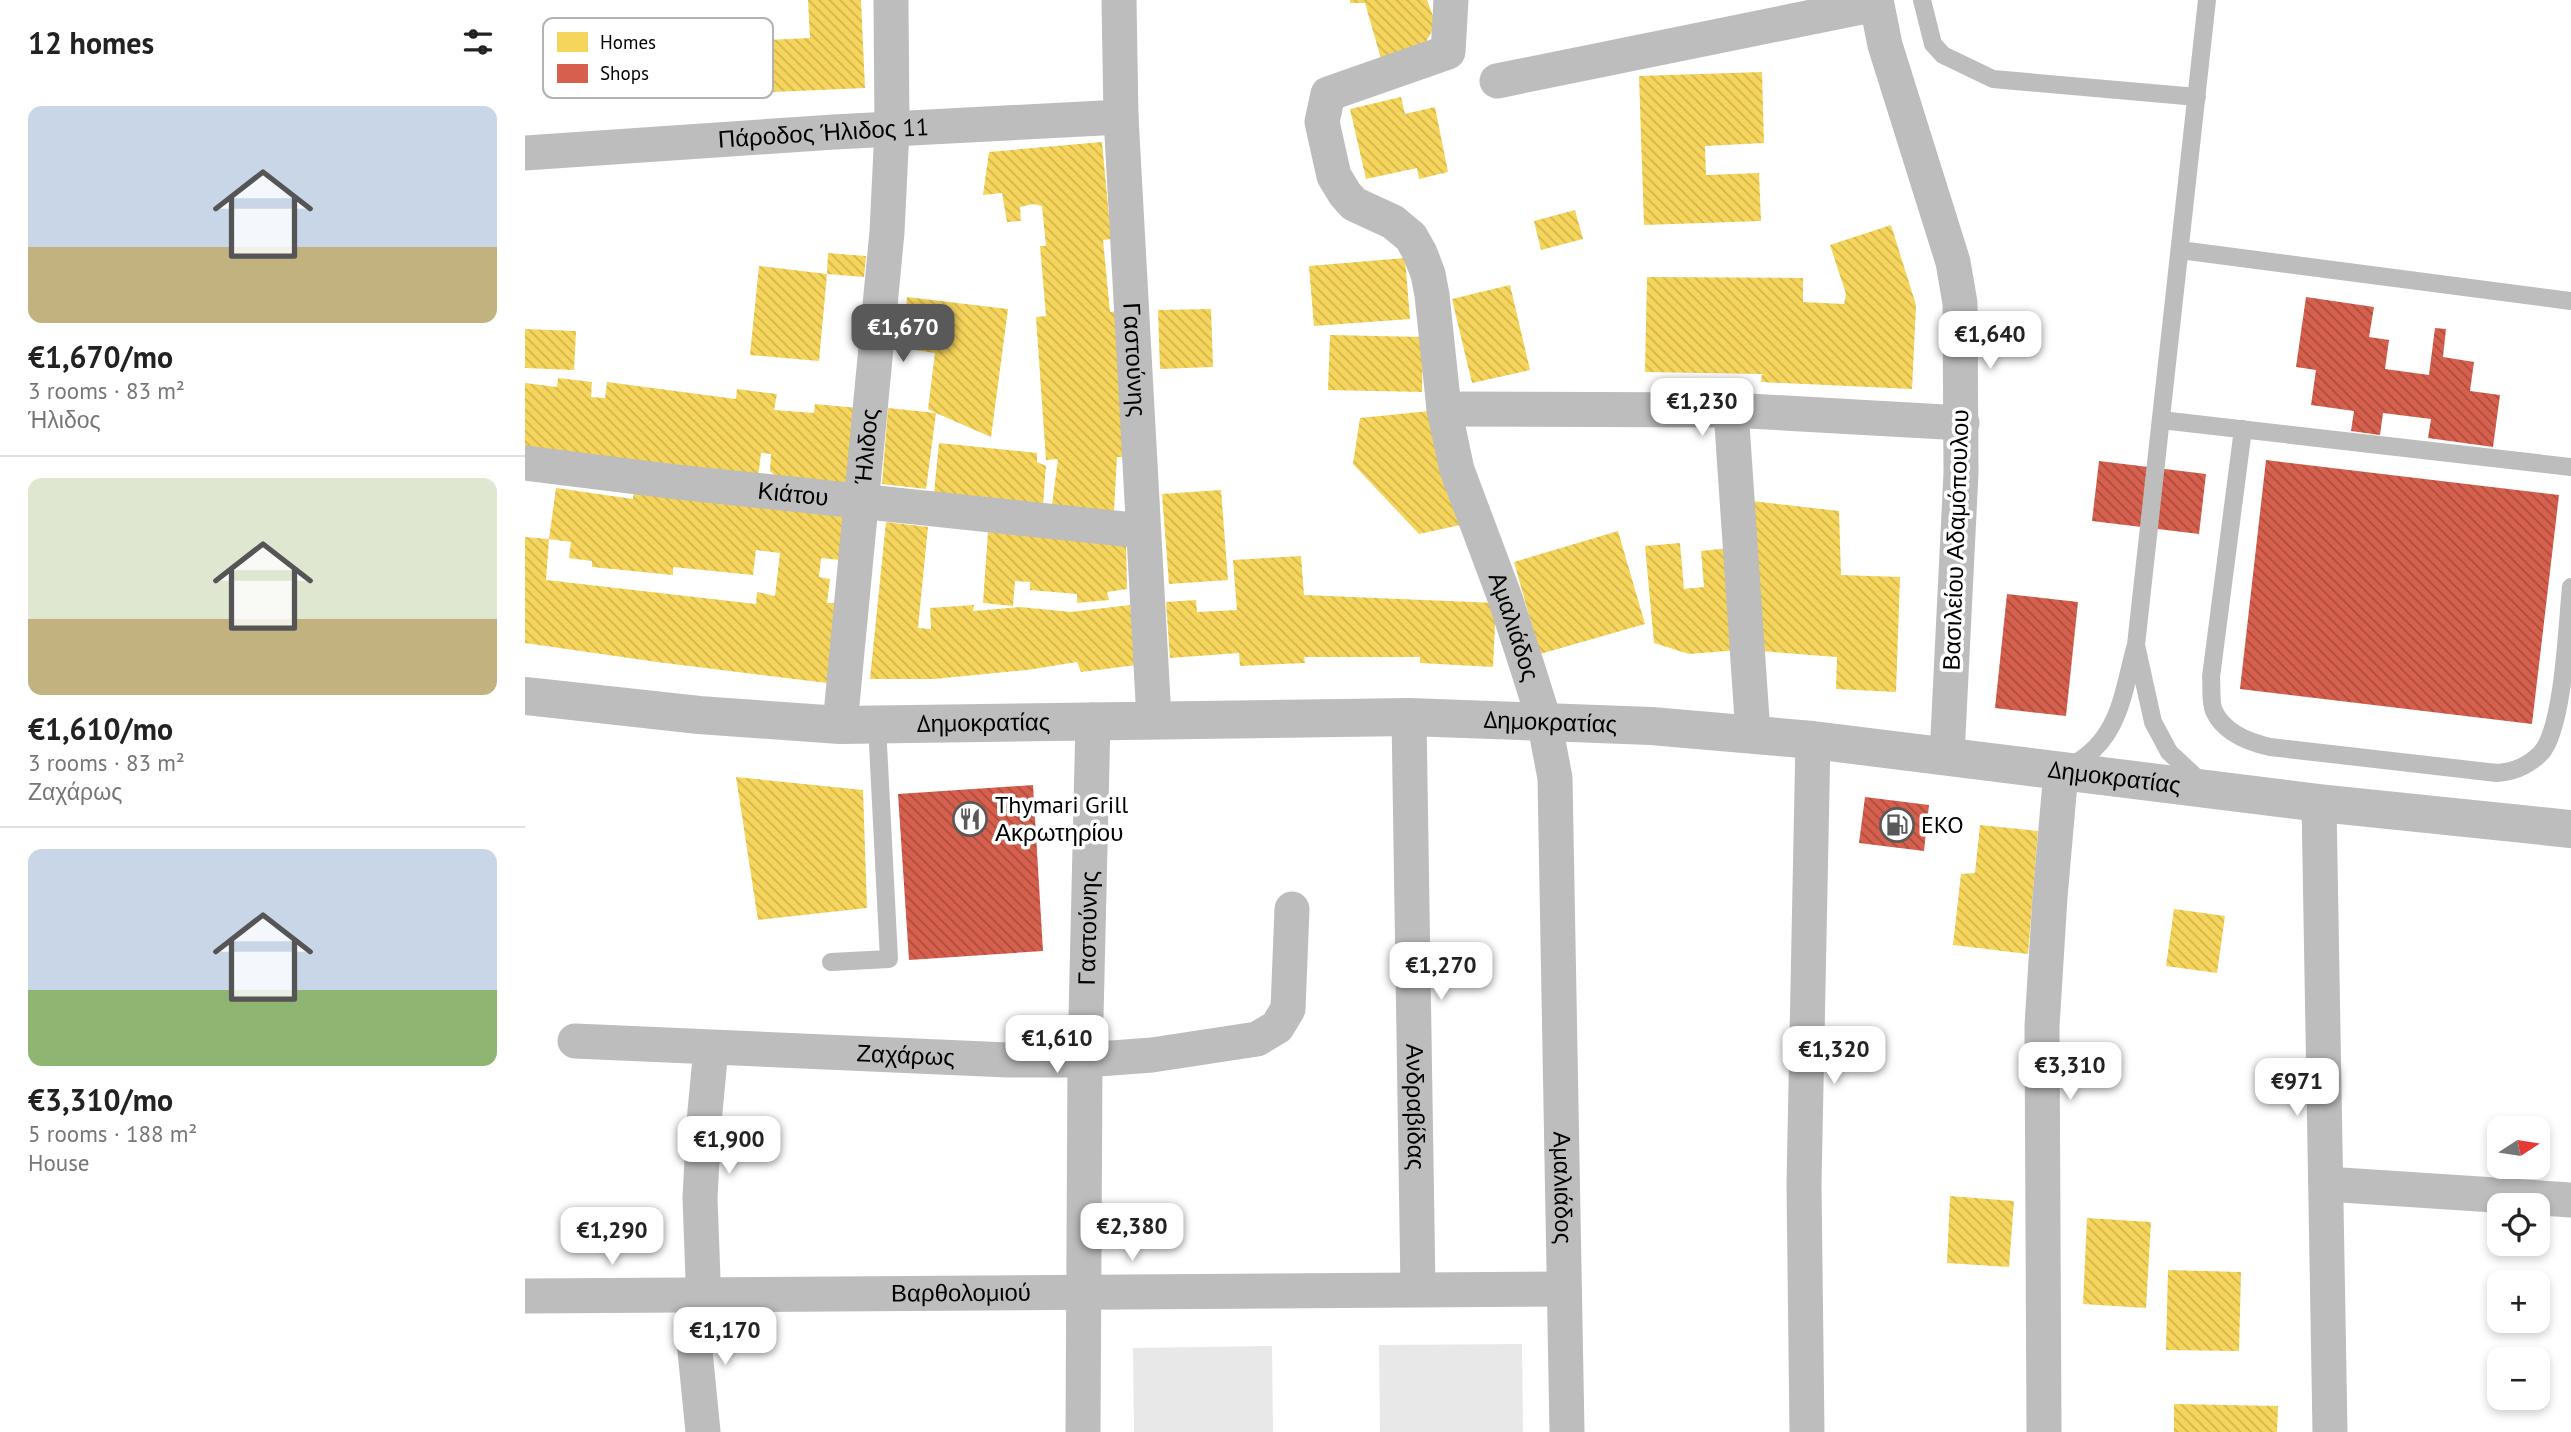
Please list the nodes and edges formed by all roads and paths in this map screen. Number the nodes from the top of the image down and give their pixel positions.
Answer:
1 (891, 0) edge
2 (1119, 0) edge
3 (1451, 0) edge
4 (1922, 0) edge
5 (2207, 0) edge
6 (1876, 2) edge
7 (1497, 81) dead end
8 (2196, 97) junction
9 (1121, 117) junction
10 (893, 129) junction
11 (525, 153) edge
12 (2180, 250) junction
13 (2571, 301) edge
14 (1444, 409) junction
15 (1731, 410) junction
16 (2161, 420) junction
17 (1962, 424) junction
18 (2243, 429) junction
19 (525, 463) edge
20 (2571, 467) edge
21 (862, 501) junction
22 (1143, 531) junction
23 (2571, 586) edge
24 (2136, 645) junction
25 (525, 696) edge
26 (1409, 717) junction
27 (1154, 719) junction
28 (1093, 720) junction
29 (1544, 720) junction
30 (839, 725) junction
31 (877, 725) junction
32 (1753, 734) junction
33 (1813, 740) junction
34 (1947, 757) junction
35 (2061, 771) junction
36 (2208, 790) junction
37 (2319, 803) junction
38 (2571, 813) edge
39 (2498, 821) junction
40 (2571, 829) edge
41 (1292, 909) dead end
42 (831, 962) dead end
43 (575, 1041) dead end
44 (711, 1048) junction
45 (1085, 1060) junction
46 (2326, 1184) junction
47 (2571, 1200) edge
48 (1418, 1289) junction
49 (1564, 1289) junction
50 (1084, 1291) junction
51 (700, 1294) junction
52 (525, 1296) edge
53 (703, 1432) edge
54 (1083, 1432) edge
55 (1567, 1432) edge
56 (1807, 1432) edge
57 (2044, 1432) edge
58 (2330, 1432) edge

1 - 10 street, Ήλιδος
2 - 9 street, Γαστούνης
3 - 14 street, Αμαλιάδος
4 - 8 lane
5 - 8 lane
6 - 7 street
6 - 17 street, Βασιλείου Αδαμόπουλου
8 - 12 lane
9 - 10 street, Πάροδος Ήλιδος 11
9 - 22 street, Γαστούνης
10 - 11 street, Πάροδος Ήλιδος 11
10 - 21 street, Ήλιδος
12 - 13 lane
12 - 16 lane
14 - 15 street
14 - 29 street, Αμαλιάδος
15 - 17 street
15 - 32 street
16 - 18 lane
16 - 24 lane
17 - 34 street, Βασιλείου Αδαμόπουλου
18 - 20 lane
18 - 23 lane
19 - 21 street, Κιάτου
21 - 22 street, Κιάτου
21 - 30 street, Ήλιδος
22 - 27 street, Γαστούνης
24 - 35 lane
24 - 36 lane
25 - 30 main road, Δημοκρατίας
26 - 27 main road, Δημοκρατίας
26 - 29 main road, Δημοκρατίας
26 - 48 street, Ανδραβίδας
27 - 28 main road, Δημοκρατίας
28 - 31 main road, Δημοκρατίας
28 - 45 street, Γαστούνης
29 - 32 main road, Δημοκρατίας
29 - 49 street, Αμαλιάδος
30 - 31 main road, Δημοκρατίας
31 - 42 lane
32 - 33 main road, Δημοκρατίας
33 - 34 main road, Δημοκρατίας
33 - 56 street
34 - 35 main road, Δημοκρατίας
35 - 36 main road, Δημοκρατίας
35 - 57 street
36 - 37 main road, Δημοκρατίας
37 - 39 main road, Δημοκρατίας
37 - 46 street
38 - 39 lane
39 - 40 main road, Δημοκρατίας
41 - 45 street, Ζαχάρως
43 - 44 street, Ζαχάρως
44 - 45 street, Ζαχάρως
44 - 51 street
45 - 50 street, Γαστούνης
46 - 47 street
46 - 58 street
48 - 49 street, Βαρθολομιού
48 - 50 street, Βαρθολομιού
49 - 55 street, Αμαλιάδος
50 - 51 street, Βαρθολομιού
50 - 54 street, Γαστούνης
51 - 52 street, Βαρθολομιού
51 - 53 street

